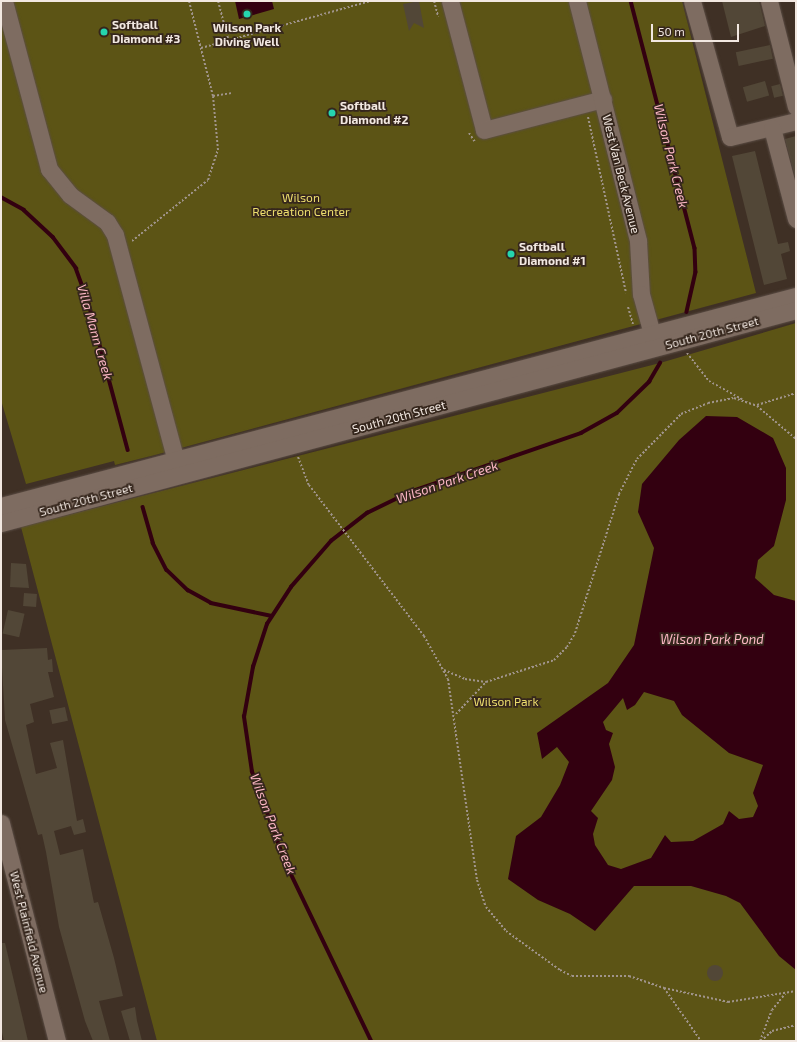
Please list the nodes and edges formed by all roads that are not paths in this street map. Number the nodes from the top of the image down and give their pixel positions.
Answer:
1 (4, 1) edge
2 (450, 1) edge
3 (577, 1) edge
4 (692, 1) edge
5 (769, 1) edge
6 (594, 101) junction
7 (796, 107) edge
8 (796, 121) edge
9 (772, 128) junction
10 (796, 219) edge
11 (796, 296) edge
12 (796, 310) edge
13 (721, 323) junction
14 (660, 340) junction
15 (178, 468) junction
16 (1, 506) edge
17 (1, 523) edge
18 (1, 823) edge
19 (56, 1041) edge

1 - 15 street
2 - 6 street
3 - 6 street, West Van Beck Avenue
4 - 9 street
5 - 7 street
6 - 14 street, West Van Beck Avenue
8 - 9 street
9 - 10 street
11 - 13 street, South 20th Street
12 - 13 street, South 20th Street
13 - 14 street, South 20th Street
14 - 15 street, South 20th Street
15 - 16 street, South 20th Street
15 - 17 street, South 20th Street
18 - 19 street, West Plainfield Avenue

